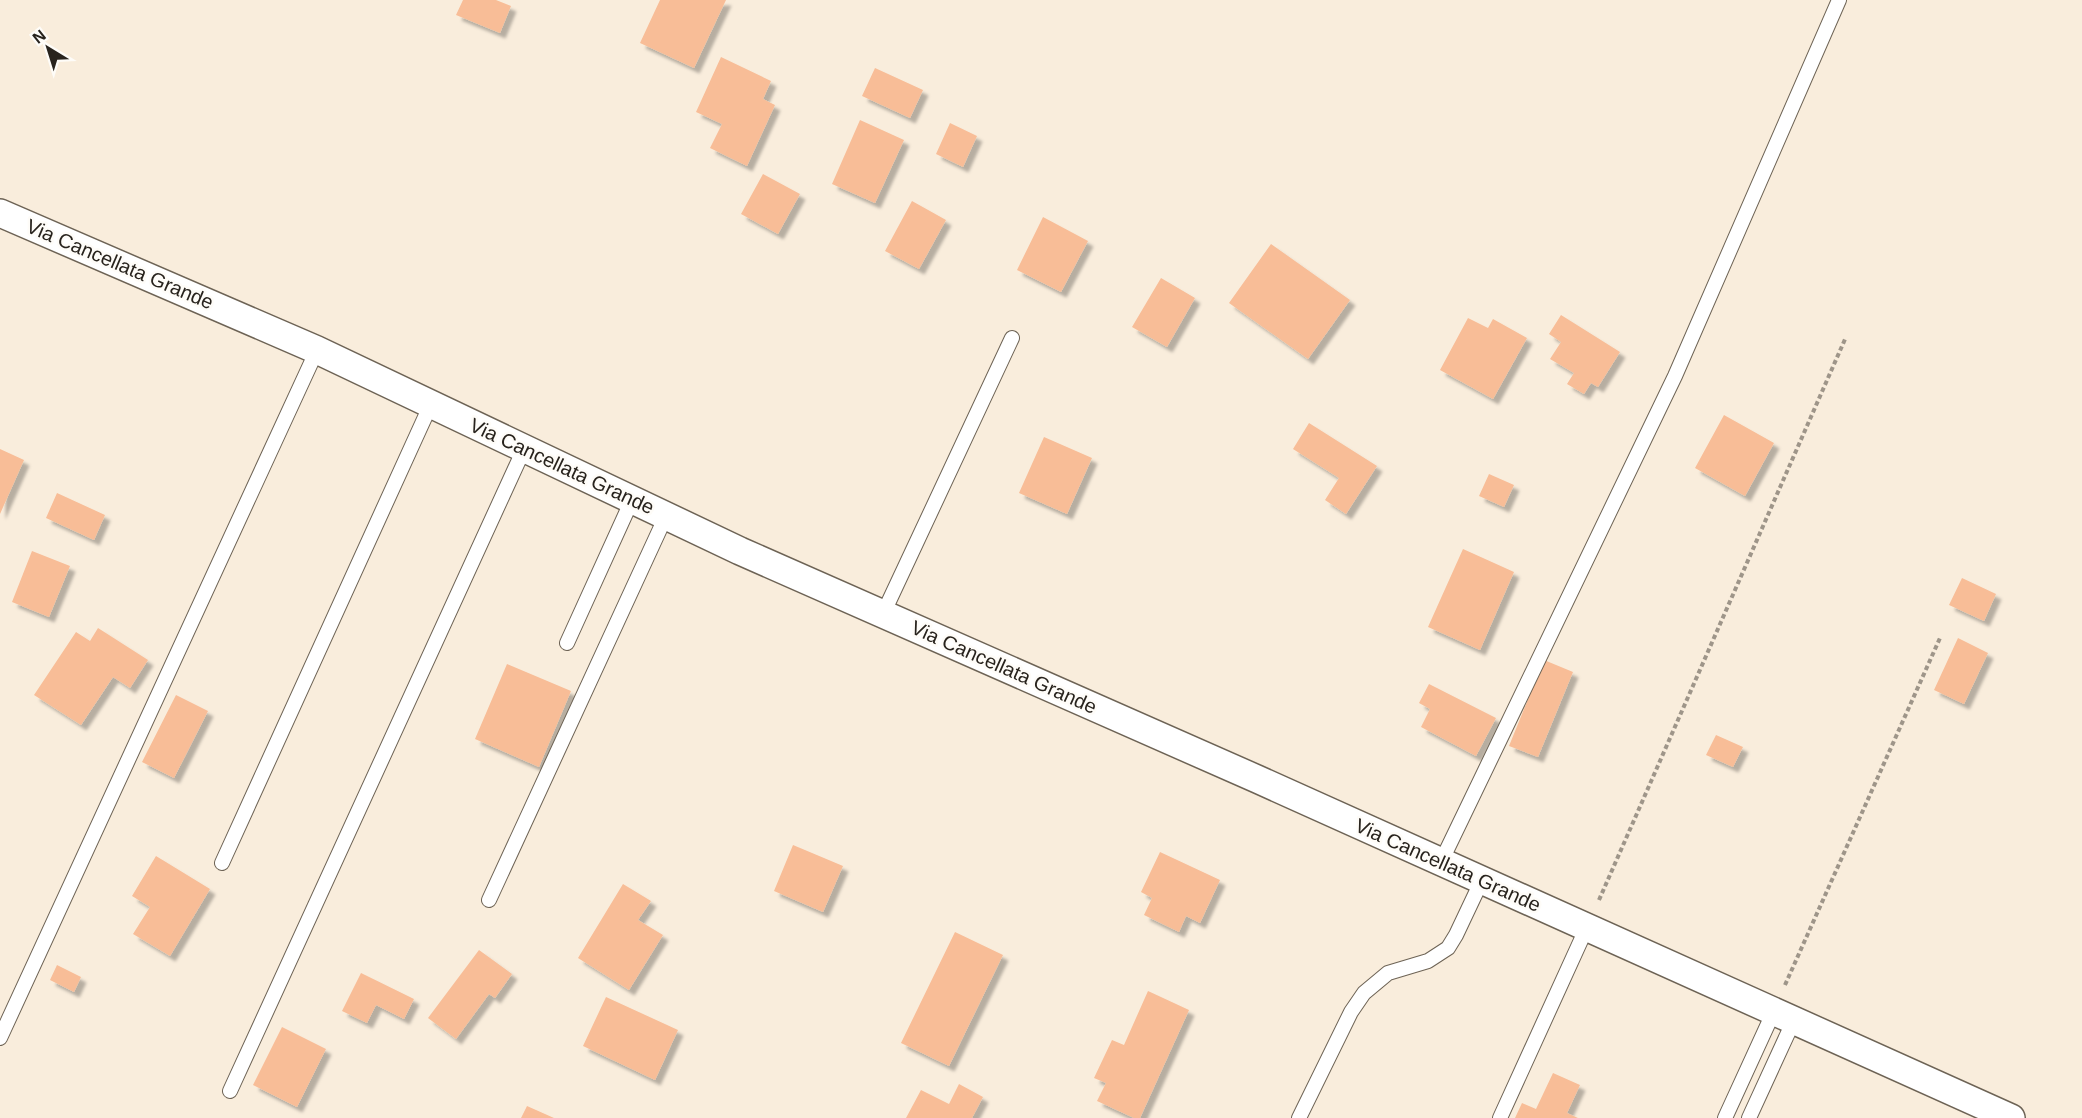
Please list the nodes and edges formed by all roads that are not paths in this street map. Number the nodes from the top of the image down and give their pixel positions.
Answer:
1 (1839, 0) edge
2 (0, 213) edge
3 (1012, 338) dead end
4 (317, 350) junction
5 (432, 404) junction
6 (524, 449) junction
7 (632, 500) junction
8 (666, 516) junction
9 (883, 614) junction
10 (567, 643) dead end
11 (1441, 862) junction
12 (222, 863) dead end
13 (1482, 880) junction
14 (489, 900) dead end
15 (1587, 927) junction
16 (1784, 1016) junction
17 (0, 1038) edge
18 (230, 1090) dead end
19 (1299, 1118) edge
20 (1500, 1118) edge
21 (1725, 1118) edge
22 (1749, 1118) edge
23 (2011, 1118) edge

1 - 11 lane
2 - 4 street, Via Cancellata Grande
3 - 9 lane
4 - 5 street, Via Cancellata Grande
4 - 17 lane
5 - 6 street, Via Cancellata Grande
5 - 12 lane
6 - 7 street, Via Cancellata Grande
6 - 18 lane
7 - 8 street, Via Cancellata Grande
7 - 10 lane
8 - 9 street, Via Cancellata Grande
8 - 14 lane
9 - 11 street, Via Cancellata Grande
11 - 13 street, Via Cancellata Grande
13 - 15 street, Via Cancellata Grande
13 - 19 lane
15 - 16 street, Via Cancellata Grande
15 - 20 lane
16 - 21 lane
16 - 22 lane
16 - 23 street, Via Cancellata Grande

